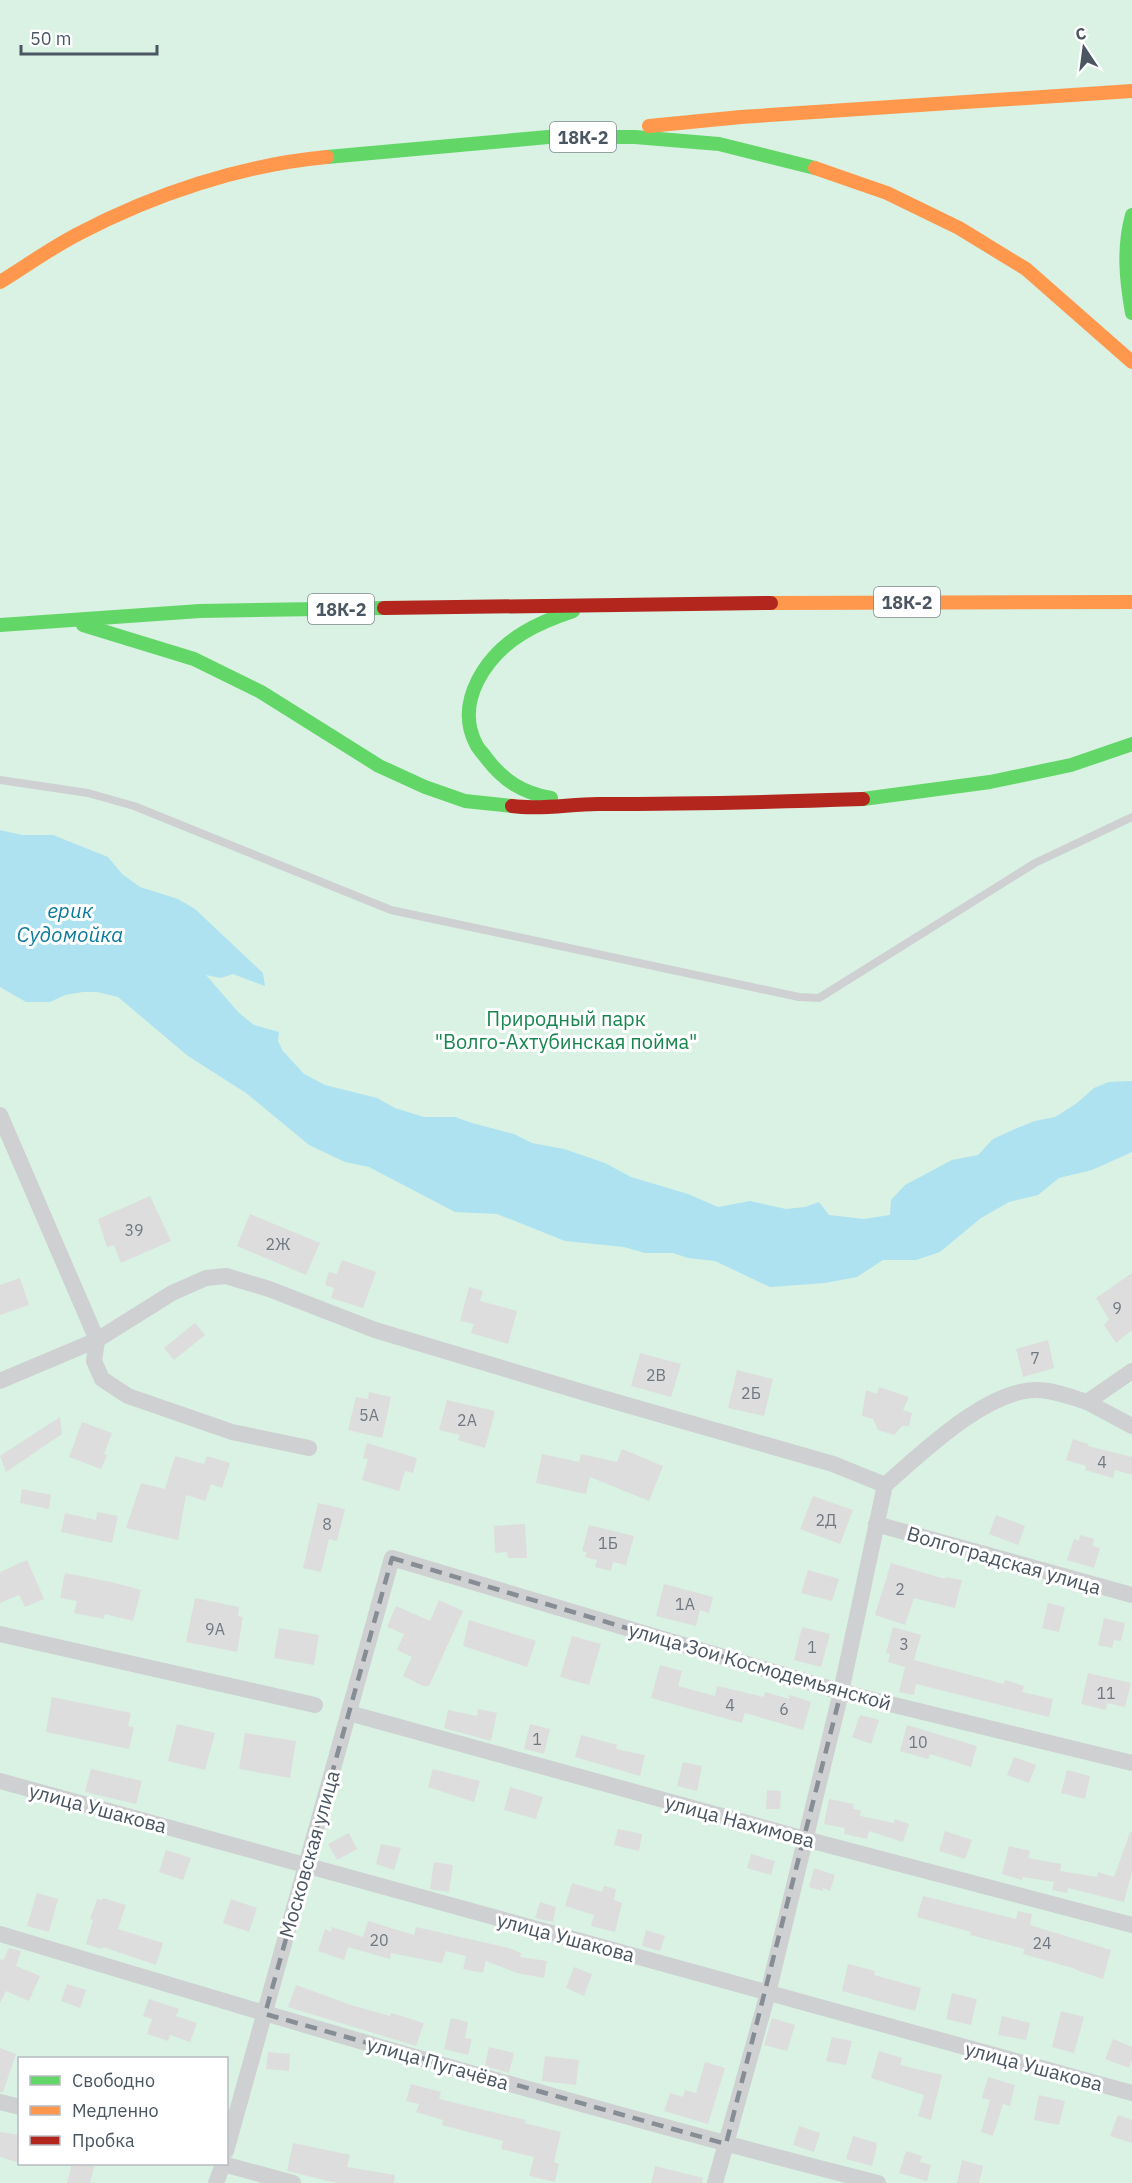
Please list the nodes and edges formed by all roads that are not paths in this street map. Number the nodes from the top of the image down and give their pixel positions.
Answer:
1 (1132, 91) edge
2 (548, 137) junction
3 (1132, 215) edge
4 (0, 282) edge
5 (1132, 313) edge
6 (1132, 362) edge
7 (1132, 602) edge
8 (606, 604) junction
9 (70, 621) junction
10 (0, 625) edge
11 (1132, 744) edge
12 (0, 780) edge
13 (587, 804) junction
14 (1132, 817) edge
15 (0, 1115) edge
16 (97, 1340) junction
17 (1132, 1371) edge
18 (0, 1382) edge
19 (1086, 1402) junction
20 (1132, 1426) edge
21 (309, 1448) dead end
22 (885, 1485) junction
23 (876, 1524) junction
24 (392, 1558) joint
25 (1132, 1595) edge
26 (0, 1634) edge
27 (841, 1692) junction
28 (315, 1705) dead end
29 (349, 1713) junction
30 (1132, 1763) edge
31 (0, 1781) edge
32 (805, 1839) junction
33 (306, 1865) junction
34 (1132, 1925) edge
35 (0, 1934) edge
36 (768, 1993) junction
37 (265, 2014) junction
38 (1132, 2093) edge
39 (0, 2102) edge
40 (18, 2106) edge
41 (228, 2144) edge
42 (726, 2145) junction
43 (223, 2165) edge
44 (227, 2165) edge
45 (216, 2183) edge
46 (294, 2183) edge
47 (715, 2183) edge
48 (878, 2183) edge

1 - 2 main road
2 - 4 main road, 18К-2
2 - 6 main road, 18К-2
3 - 5 main road
7 - 8 main road, 18К-2
8 - 9 main road, 18К-2
8 - 13 main road
9 - 10 main road, 18К-2
9 - 13 main road
11 - 13 main road
12 - 14 lane
15 - 16 street
16 - 18 street
16 - 21 street
16 - 22 street
17 - 19 street
19 - 20 street
19 - 22 street
22 - 23 street
23 - 25 street, Волгоградская улица
23 - 27 street
24 - 27 street, улица Зои Космодемьянской
24 - 29 street, Московская улица
26 - 28 street
27 - 30 street, улица Зои Космодемьянской
27 - 32 street
29 - 32 street, улица Нахимова
29 - 33 street, Московская улица
31 - 33 street, улица Ушакова
32 - 34 street, улица Нахимова
32 - 36 street
33 - 36 street, улица Ушакова
33 - 37 street, Московская улица
35 - 37 street, улица Пугачёва
36 - 38 street, улица Ушакова
36 - 42 street
37 - 41 street, Московская улица
37 - 42 street, улица Пугачёва
39 - 40 street
42 - 47 street
42 - 48 street, улица Пугачёва
43 - 45 street
44 - 46 street

